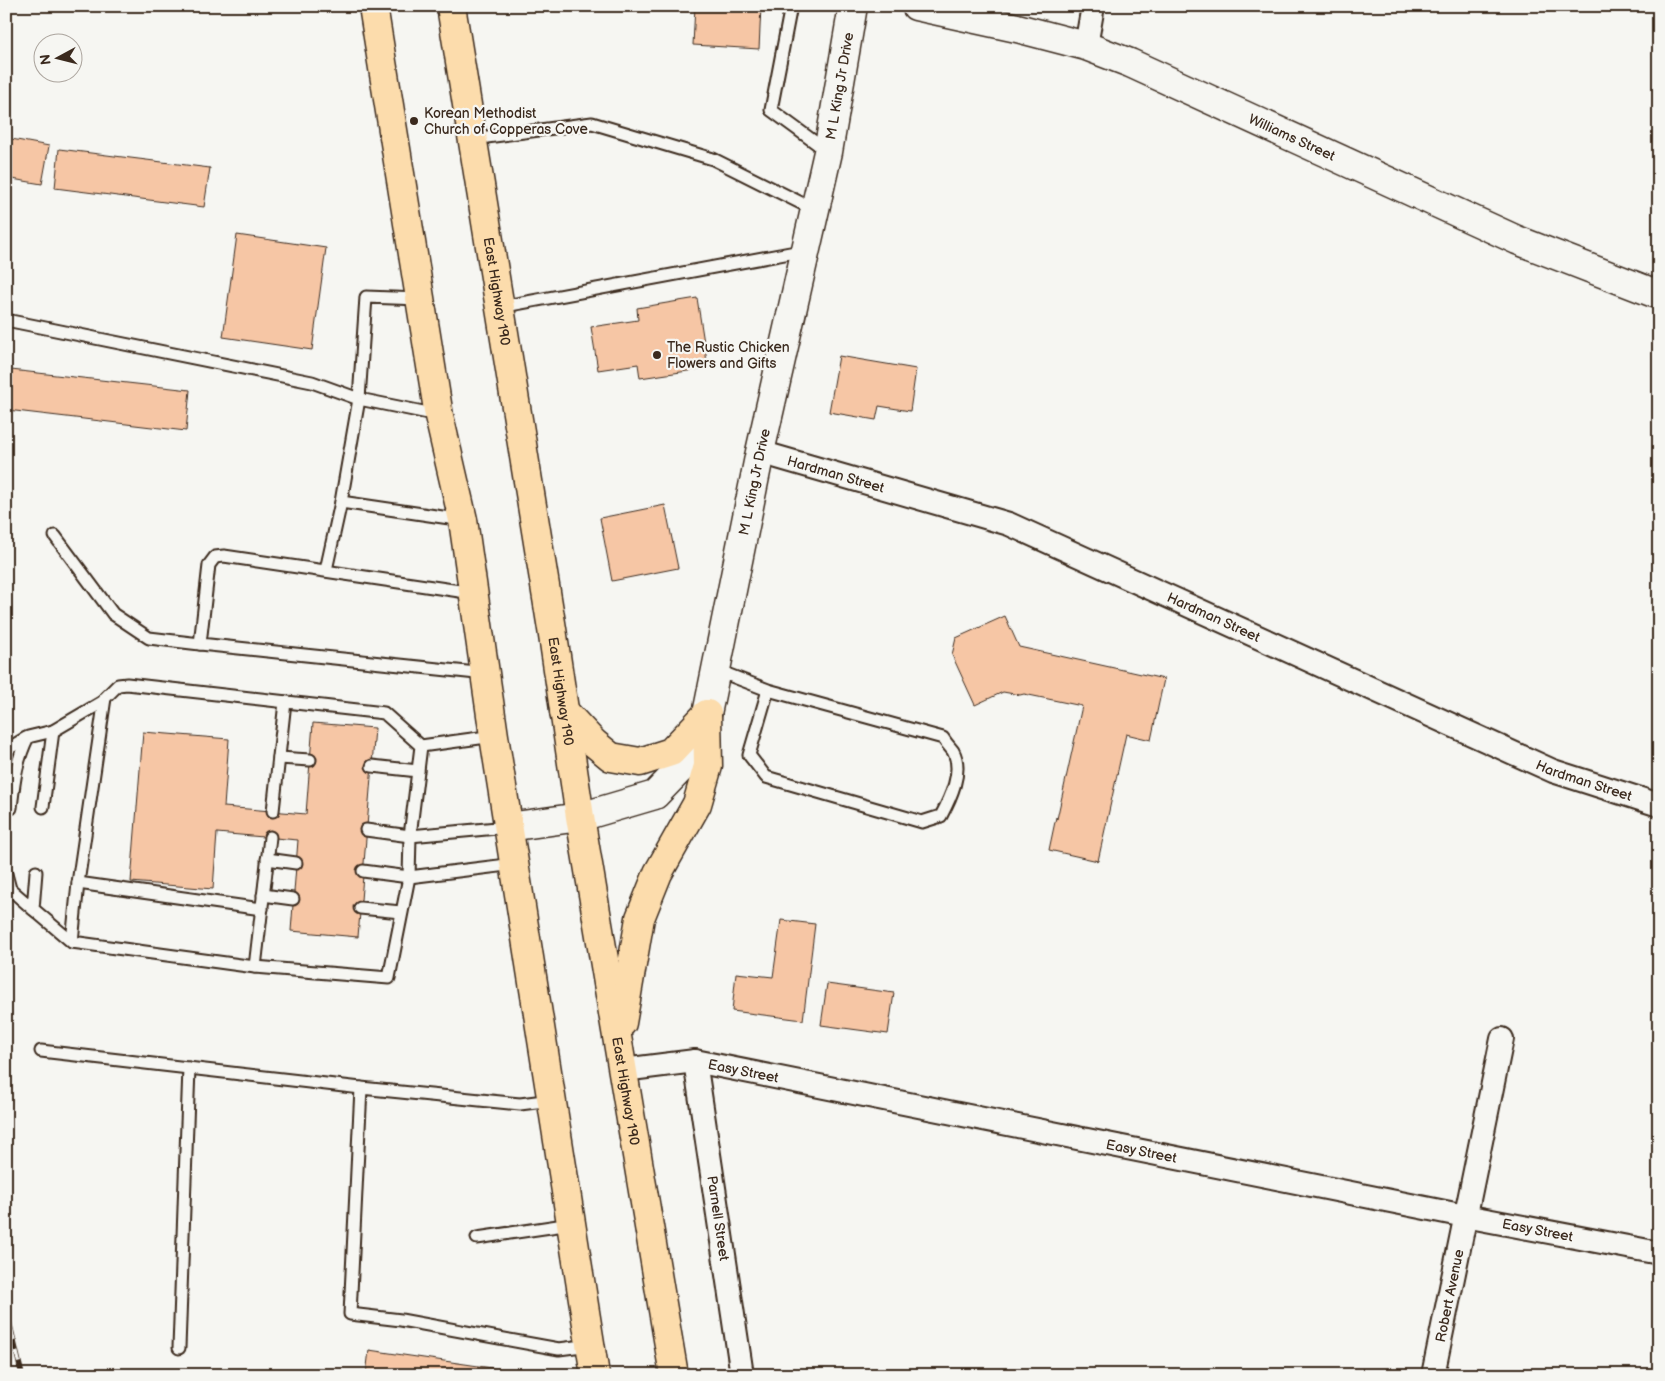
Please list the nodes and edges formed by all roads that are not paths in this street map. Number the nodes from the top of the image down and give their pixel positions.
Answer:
1 (373, 6) edge
2 (451, 6) edge
3 (792, 6) edge
4 (853, 6) edge
5 (916, 6) edge
6 (1093, 6) edge
7 (1086, 46) junction
8 (472, 139) junction
9 (828, 152) junction
10 (815, 210) junction
11 (806, 250) junction
12 (1659, 295) edge
13 (420, 299) junction
14 (499, 308) junction
15 (6, 320) edge
16 (359, 399) junction
17 (439, 416) junction
18 (760, 452) junction
19 (341, 502) junction
20 (463, 520) junction
21 (55, 536) dead end
22 (326, 570) junction
23 (473, 593) junction
24 (200, 644) junction
25 (716, 670) junction
26 (486, 674) junction
27 (768, 690) junction
28 (104, 701) junction
29 (285, 702) junction
30 (564, 712) junction
31 (707, 714) junction
32 (53, 731) junction
33 (494, 736) junction
34 (28, 738) junction
35 (420, 746) junction
36 (6, 750) edge
37 (278, 758) junction
38 (310, 760) dead end
39 (372, 766) dead end
40 (418, 771) junction
41 (1659, 805) edge
42 (44, 807) dead end
43 (11, 808) dead end
44 (273, 811) dead end
45 (580, 817) junction
46 (508, 826) junction
47 (366, 830) dead end
48 (410, 836) junction
49 (270, 837) dead end
50 (267, 859) junction
51 (296, 863) dead end
52 (514, 864) junction
53 (363, 871) dead end
54 (36, 872) dead end
55 (6, 874) edge
56 (408, 877) junction
57 (78, 883) junction
58 (8, 887) edge
59 (263, 895) junction
60 (293, 899) dead end
61 (360, 908) dead end
62 (33, 909) junction
63 (262, 909) junction
64 (401, 912) junction
65 (72, 942) junction
66 (255, 967) junction
67 (1502, 1039) dead end
68 (41, 1051) dead end
69 (621, 1058) junction
70 (695, 1061) junction
71 (189, 1068) junction
72 (362, 1088) junction
73 (552, 1100) junction
74 (1465, 1216) junction
75 (571, 1224) junction
76 (478, 1238) dead end
77 (1659, 1253) edge
78 (590, 1345) junction
79 (179, 1348) dead end
80 (595, 1375) edge
81 (674, 1375) edge
82 (742, 1375) edge
83 (1433, 1375) edge

1 - 13 main road
2 - 8 main road, East Highway 190
3 - 9 lane
4 - 9 street, M L King Jr Drive
5 - 7 street, Williams Street
6 - 7 street
7 - 12 street, Williams Street
8 - 10 lane
8 - 14 main road, East Highway 190
9 - 10 street, M L King Jr Drive
10 - 11 street, M L King Jr Drive
11 - 14 lane
11 - 18 street, M L King Jr Drive
13 - 16 lane
13 - 17 main road
14 - 30 main road, East Highway 190
15 - 16 lane
16 - 17 lane
16 - 19 lane
17 - 20 main road
18 - 25 street, M L King Jr Drive
18 - 41 street, Hardman Street
19 - 20 lane
19 - 22 lane
20 - 23 main road
21 - 24 lane
22 - 23 lane
22 - 24 lane
23 - 26 main road
24 - 26 lane
25 - 27 lane
25 - 31 street, M L King Jr Drive
26 - 33 main road
27 - 27 lane
28 - 29 lane
28 - 32 lane
28 - 57 lane
29 - 35 lane
29 - 37 lane
30 - 31 main road
30 - 45 main road, East Highway 190
31 - 45 street, M L King Jr Drive
31 - 69 main road
32 - 34 lane
32 - 42 lane
33 - 35 lane
33 - 46 main road
34 - 36 lane
34 - 43 lane
35 - 40 lane
37 - 38 lane
37 - 44 lane
39 - 40 lane
40 - 48 lane
45 - 46 street, M L King Jr Drive
45 - 69 main road, East Highway 190
46 - 48 lane
46 - 52 main road
47 - 48 lane
48 - 56 lane
49 - 50 lane
50 - 51 lane
50 - 59 lane
52 - 56 lane
52 - 73 main road
53 - 56 lane
54 - 62 lane
55 - 58 lane
56 - 64 lane
57 - 63 lane
57 - 65 lane
58 - 62 lane
59 - 60 lane
59 - 63 lane
61 - 64 lane
62 - 65 lane
63 - 66 lane
64 - 66 lane
65 - 66 lane
67 - 74 street, Robert Avenue
68 - 71 lane
69 - 70 street, Easy Street
69 - 81 main road, East Highway 190
70 - 74 street, Easy Street
70 - 82 street, Parnell Street
71 - 72 lane
71 - 79 lane
72 - 73 lane
72 - 78 lane
73 - 75 main road
74 - 77 street, Easy Street
74 - 83 street, Robert Avenue
75 - 76 lane
75 - 78 main road
78 - 80 main road

